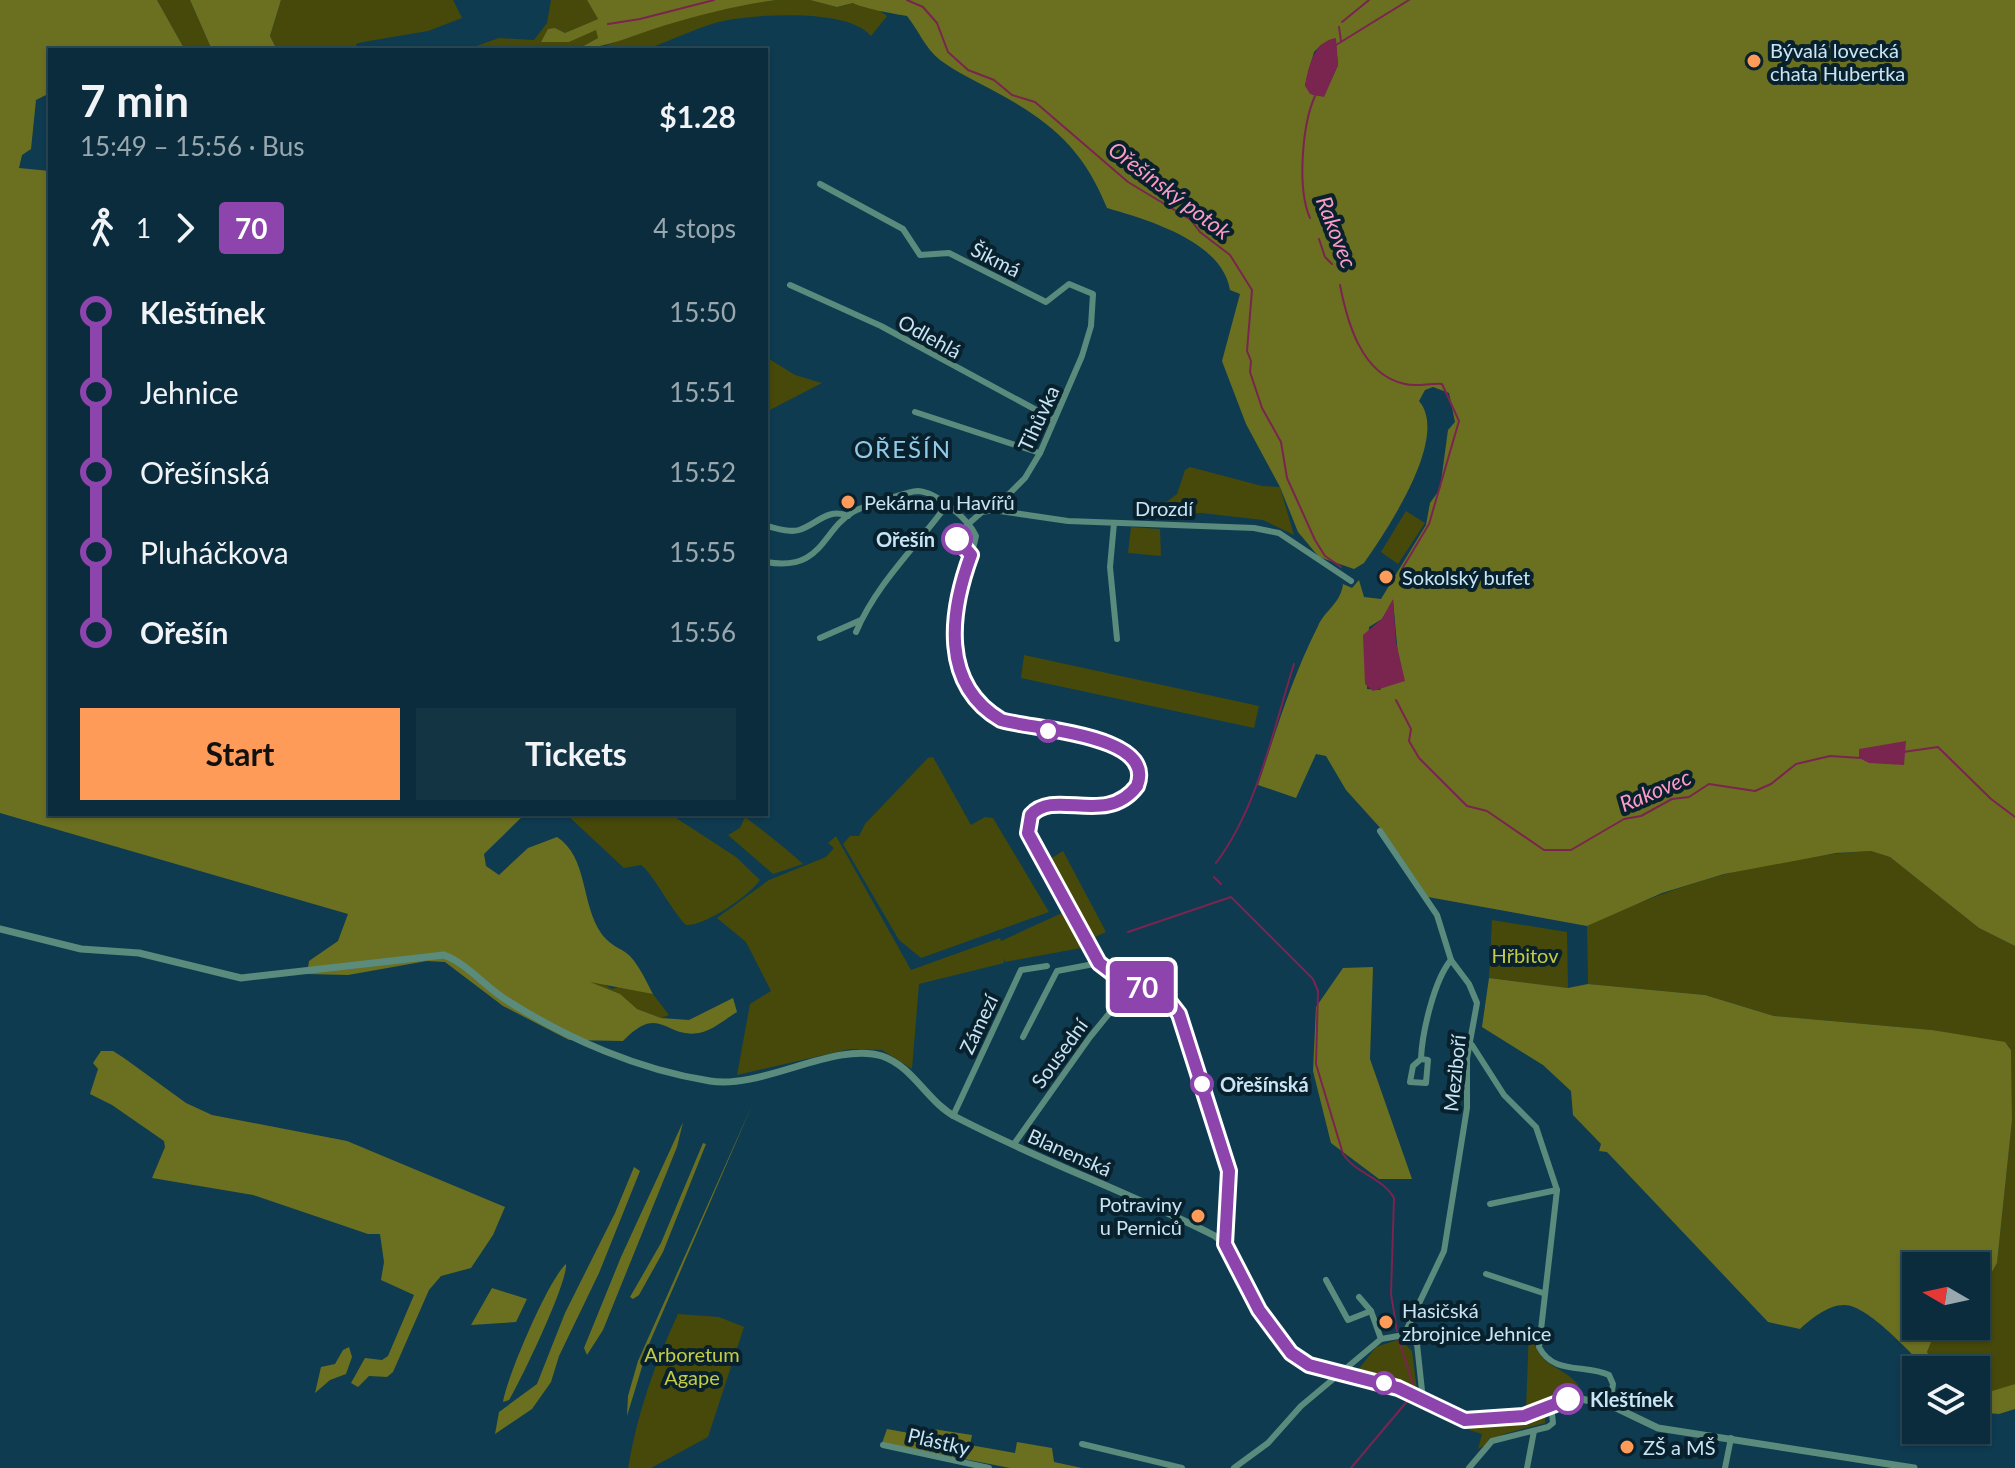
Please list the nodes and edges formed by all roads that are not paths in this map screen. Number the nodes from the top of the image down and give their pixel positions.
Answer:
1 (820, 184) dead end
2 (790, 285) dead end
3 (1091, 326) joint
4 (915, 412) dead end
5 (1053, 419) junction
6 (1040, 453) junction
7 (946, 506) junction
8 (993, 510) junction
9 (848, 516) junction
10 (1114, 523) junction
11 (967, 525) junction
12 (768, 526) edge
13 (768, 562) edge
14 (1351, 581) dead end
15 (861, 620) junction
16 (856, 632) dead end
17 (820, 638) dead end
18 (1117, 639) dead end
19 (1380, 831) dead end
20 (0, 929) edge
21 (1451, 960) junction
22 (1099, 963) junction
23 (1047, 966) dead end
24 (1133, 984) junction
25 (1023, 1037) dead end
26 (1472, 1045) junction
27 (1421, 1059) dead end
28 (953, 1116) junction
29 (1014, 1144) junction
30 (1557, 1190) junction
31 (1490, 1204) dead end
32 (1225, 1244) junction
33 (1486, 1274) dead end
34 (1326, 1280) dead end
35 (1543, 1293) junction
36 (1359, 1297) dead end
37 (1371, 1311) junction
38 (1404, 1335) junction
39 (1381, 1339) junction
40 (1340, 1372) junction
41 (1423, 1400) junction
42 (1551, 1405) junction
43 (1610, 1405) junction
44 (1534, 1431) junction
45 (1731, 1438) junction
46 (1082, 1444) dead end
47 (883, 1445) dead end
48 (989, 1468) edge
49 (1182, 1468) edge
50 (1234, 1468) edge
51 (1469, 1468) edge
52 (1527, 1468) edge
53 (1725, 1468) edge
54 (1914, 1468) edge

1 - 3 street, Šikmá
2 - 5 street, Odlehlá
3 - 5 street, Tihůvka
4 - 6 street
5 - 6 street, Tihůvka
6 - 8 street, Tihůvka
7 - 9 street
7 - 11 street
7 - 15 street
8 - 10 street, Drozdí
8 - 11 street
9 - 12 street
9 - 13 street
10 - 14 street, Drozdí
10 - 18 street
11 - 22 street
15 - 16 street
15 - 17 street
19 - 21 street, Meziboří
20 - 28 street, Blanenská
21 - 26 street, Meziboří
21 - 27 street
22 - 24 street
22 - 25 street
23 - 28 street, Zámezí
24 - 29 street, Sousední
24 - 32 street
26 - 30 street
26 - 38 street, Meziboří
28 - 29 street, Blanenská
29 - 32 street, Blanenská
30 - 31 street
30 - 35 street
32 - 40 street
33 - 35 street
34 - 37 street
35 - 43 street
36 - 37 street
37 - 39 street
38 - 39 street
38 - 41 street
39 - 40 street
40 - 41 street
40 - 50 street
41 - 42 street
42 - 43 street
42 - 44 street
43 - 45 street
44 - 51 street
44 - 52 street
45 - 53 street
45 - 54 street
46 - 49 street
47 - 48 street, Plástky

